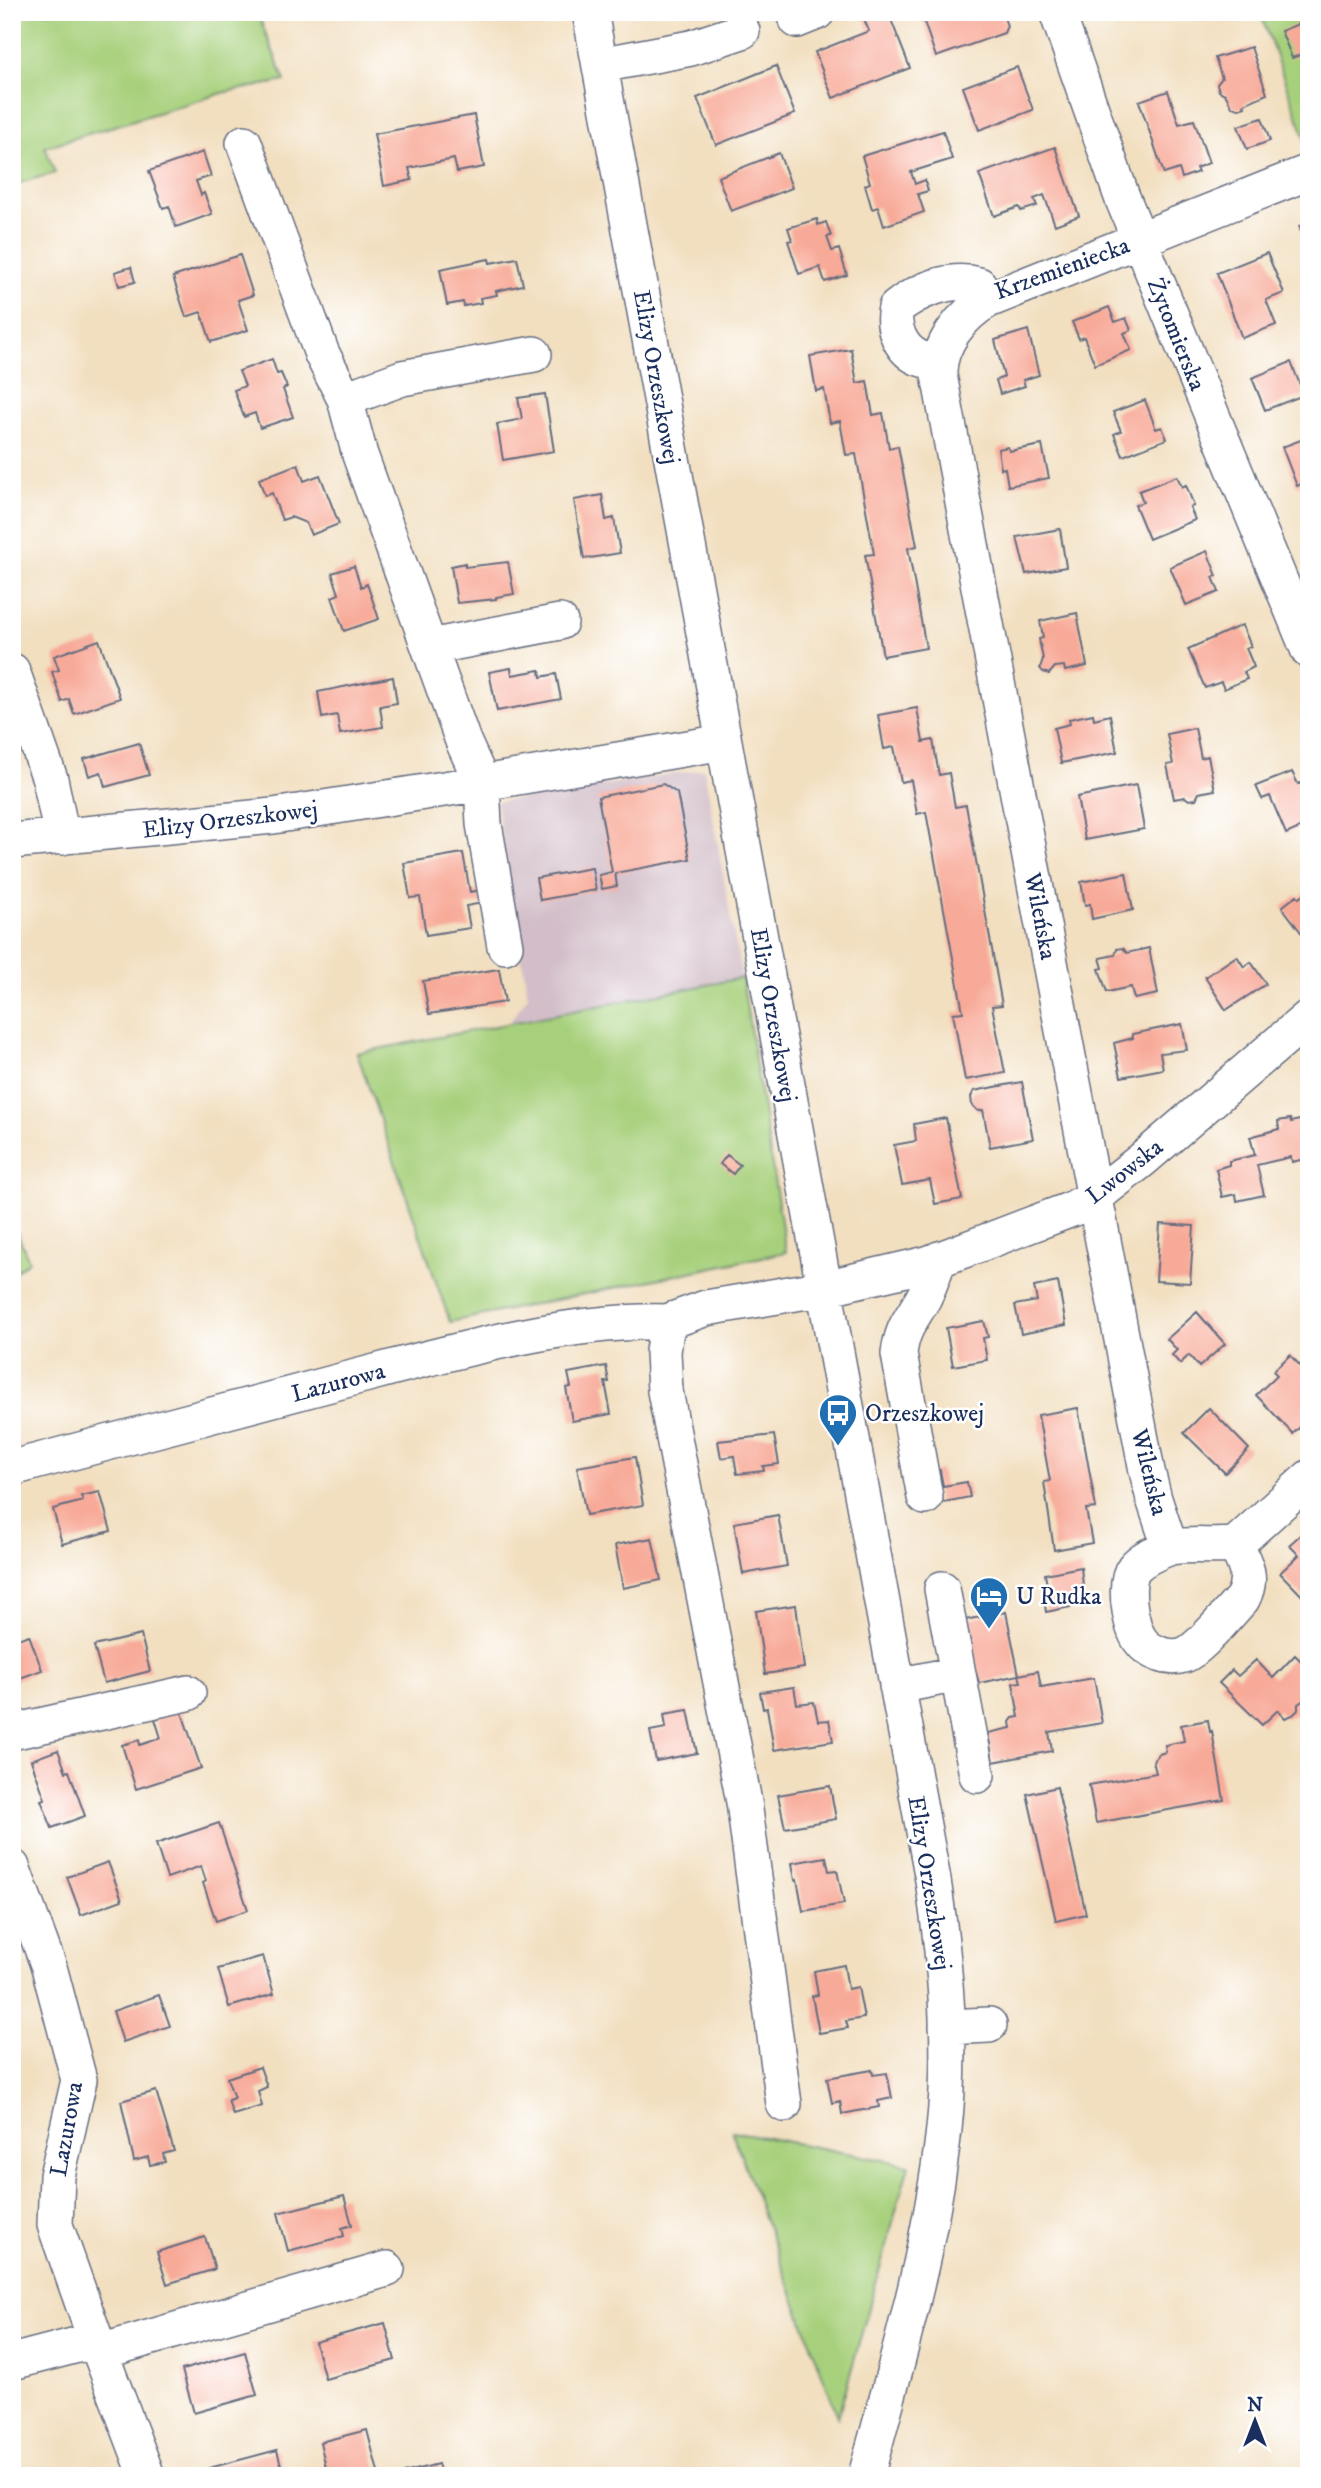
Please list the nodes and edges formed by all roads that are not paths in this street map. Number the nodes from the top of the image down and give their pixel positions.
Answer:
1 (590, 12) edge
2 (794, 12) edge
3 (817, 12) edge
4 (1057, 12) edge
5 (742, 31) dead end
6 (600, 65) junction
7 (244, 143) dead end
8 (1309, 172) edge
9 (1139, 240) junction
10 (988, 300) junction
11 (534, 354) dead end
12 (939, 360) junction
13 (345, 399) junction
14 (560, 622) dead end
15 (430, 647) junction
16 (1309, 651) edge
17 (12, 671) edge
18 (724, 742) junction
19 (482, 783) junction
20 (62, 837) junction
21 (12, 841) edge
22 (505, 946) dead end
23 (1309, 1017) edge
24 (1096, 1196) junction
25 (939, 1259) junction
26 (825, 1288) junction
27 (667, 1322) junction
28 (12, 1468) edge
29 (1309, 1478) edge
30 (925, 1497) dead end
31 (1235, 1545) junction
32 (1170, 1547) junction
33 (942, 1589) dead end
34 (958, 1674) junction
35 (897, 1686) junction
36 (188, 1693) dead end
37 (12, 1732) edge
38 (977, 1775) dead end
39 (12, 1867) edge
40 (989, 2025) dead end
41 (947, 2027) junction
42 (784, 2104) dead end
43 (387, 2269) dead end
44 (98, 2346) junction
45 (12, 2362) edge
46 (147, 2476) edge
47 (866, 2476) edge

1 - 6 street, Elizy Orzeszkowej
2 - 3 street
4 - 9 street, Żytomierska
5 - 6 street
6 - 18 street, Elizy Orzeszkowej
7 - 13 street
8 - 9 street, Krzemieniecka
9 - 10 street, Krzemieniecka
9 - 16 street, Żytomierska
10 - 12 street
10 - 12 street, Krzemieniecka
11 - 13 street
12 - 24 street, Wileńska
13 - 15 street
14 - 15 street
15 - 19 street
17 - 20 street
18 - 19 street, Elizy Orzeszkowej
18 - 26 street, Elizy Orzeszkowej
19 - 20 street, Elizy Orzeszkowej
19 - 22 street
20 - 21 street, Elizy Orzeszkowej
23 - 24 street, Lwowska
24 - 25 street, Lwowska
24 - 32 street, Wileńska
25 - 26 street, Lwowska
25 - 30 street
26 - 27 street
26 - 35 street, Elizy Orzeszkowej
27 - 28 street, Lazurowa
27 - 42 street
29 - 31 street
31 - 32 street, Wileńska
31 - 32 street, Wileńska
33 - 34 street
34 - 35 street
34 - 38 street
35 - 41 street, Elizy Orzeszkowej
36 - 37 street
39 - 44 street, Lazurowa
40 - 41 street
41 - 47 street, Elizy Orzeszkowej
43 - 44 street
44 - 45 street
44 - 46 street, Lazurowa

